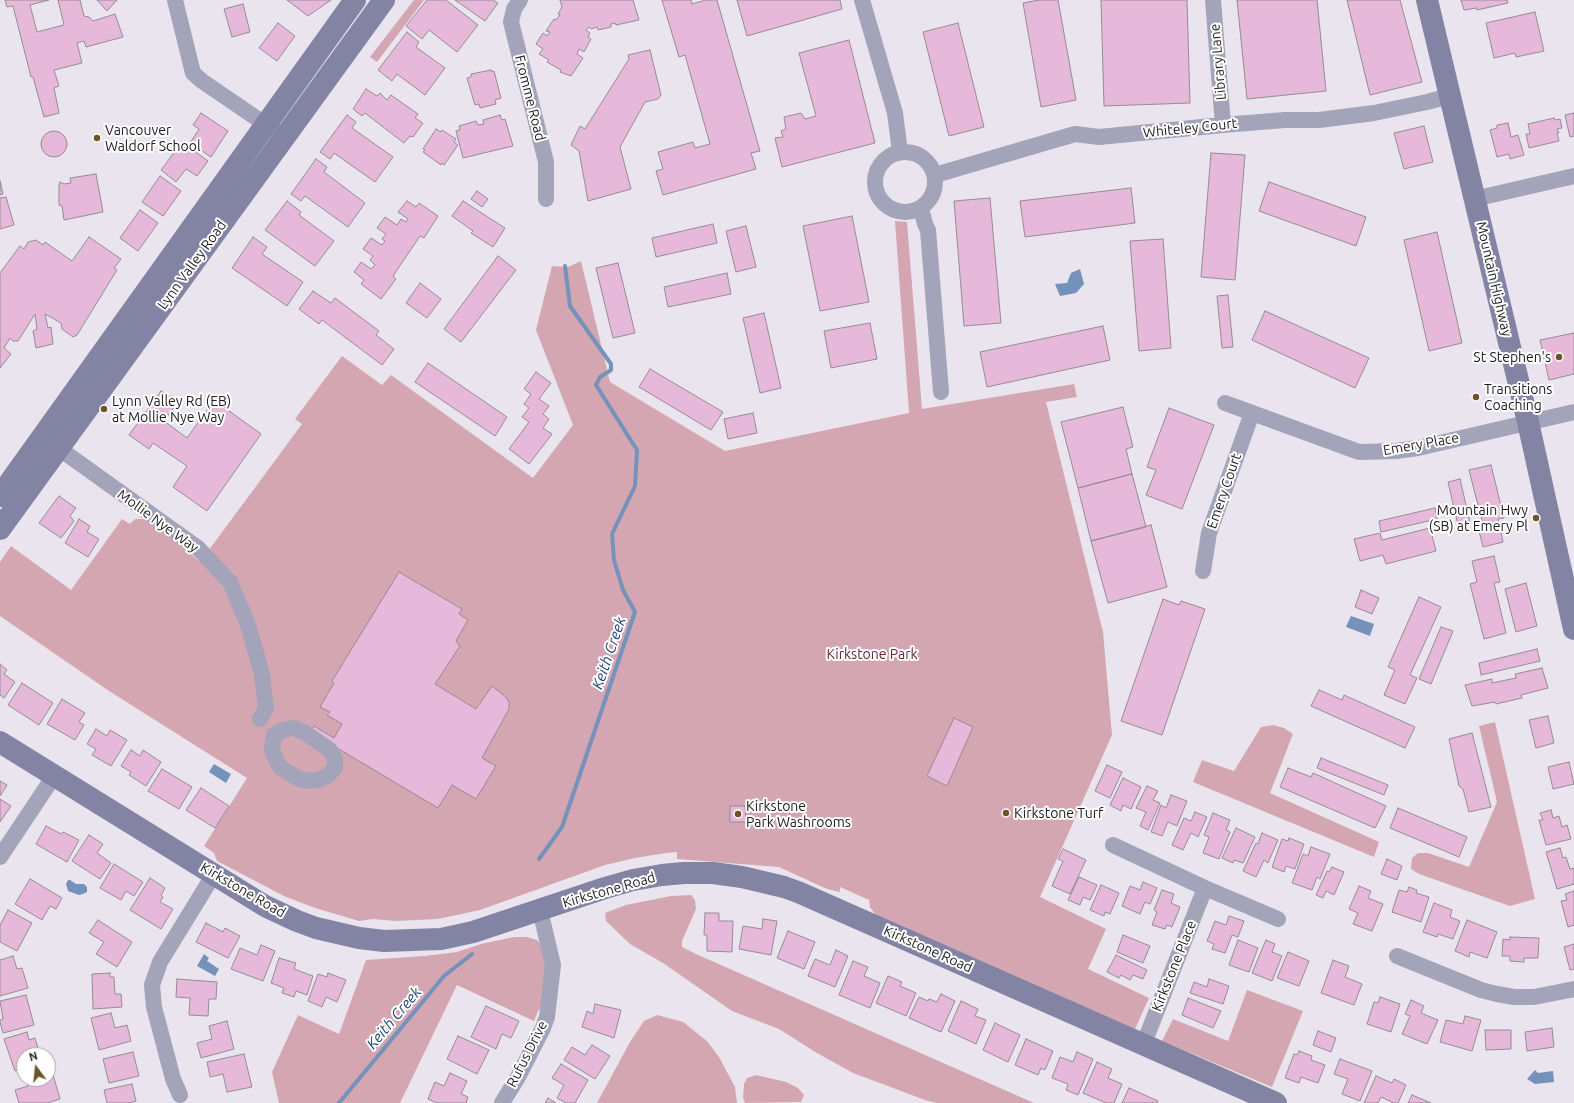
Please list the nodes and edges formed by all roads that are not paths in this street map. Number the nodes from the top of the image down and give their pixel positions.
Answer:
1 (175, 0) edge
2 (355, 0) edge
3 (384, 0) edge
4 (520, 0) edge
5 (862, 0) edge
6 (1213, 0) edge
7 (1427, 0) edge
8 (1449, 96) junction
9 (265, 124) junction
10 (1224, 125) junction
11 (284, 137) junction
12 (900, 152) junction
13 (935, 175) junction
14 (1574, 176) edge
15 (1474, 199) junction
16 (546, 200) dead end
17 (921, 208) junction
18 (941, 392) dead end
19 (1225, 403) dead end
20 (1574, 412) edge
21 (1252, 413) junction
22 (1528, 422) junction
23 (51, 443) junction
24 (0, 496) edge
25 (0, 529) edge
26 (1203, 571) dead end
27 (1574, 629) edge
28 (260, 719) dead end
29 (0, 742) edge
30 (54, 776) junction
31 (1113, 845) dead end
32 (0, 857) edge
33 (214, 874) junction
34 (1205, 888) junction
35 (540, 910) junction
36 (1278, 919) dead end
37 (1397, 956) dead end
38 (1574, 989) edge
39 (1141, 1043) junction
40 (180, 1095) dead end
41 (502, 1103) edge
42 (1276, 1103) edge

1 - 9 street
2 - 9 main road, Lynn Valley Road
3 - 11 main road, Lynn Valley Road
4 - 16 street, Fromme Road
5 - 12 street
6 - 10 street, Library Lane
7 - 8 main road, Mountain Highway
8 - 10 street, Whiteley Court
8 - 15 main road, Mountain Highway
9 - 11 street
9 - 23 main road, Lynn Valley Road
10 - 13 street, Whiteley Court
11 - 23 main road, Lynn Valley Road
12 - 13 street
12 - 17 street
13 - 17 street
14 - 15 street
15 - 22 main road, Mountain Highway
17 - 18 street
19 - 21 street, Emery Place
20 - 22 street, Emery Place
21 - 22 street, Emery Place
21 - 26 street, Emery Court
22 - 27 main road, Mountain Highway
23 - 24 main road, Lynn Valley Road
23 - 25 main road, Lynn Valley Road
23 - 28 street, Mollie Nye Way
29 - 30 main road, Kirkstone Road
30 - 32 street
30 - 33 main road, Kirkstone Road
31 - 34 street
33 - 35 main road, Kirkstone Road
33 - 40 street
34 - 36 street
34 - 39 street, Kirkstone Place
35 - 39 main road, Kirkstone Road
35 - 41 street, Rufus Drive
37 - 38 street
39 - 42 main road, Kirkstone Road

